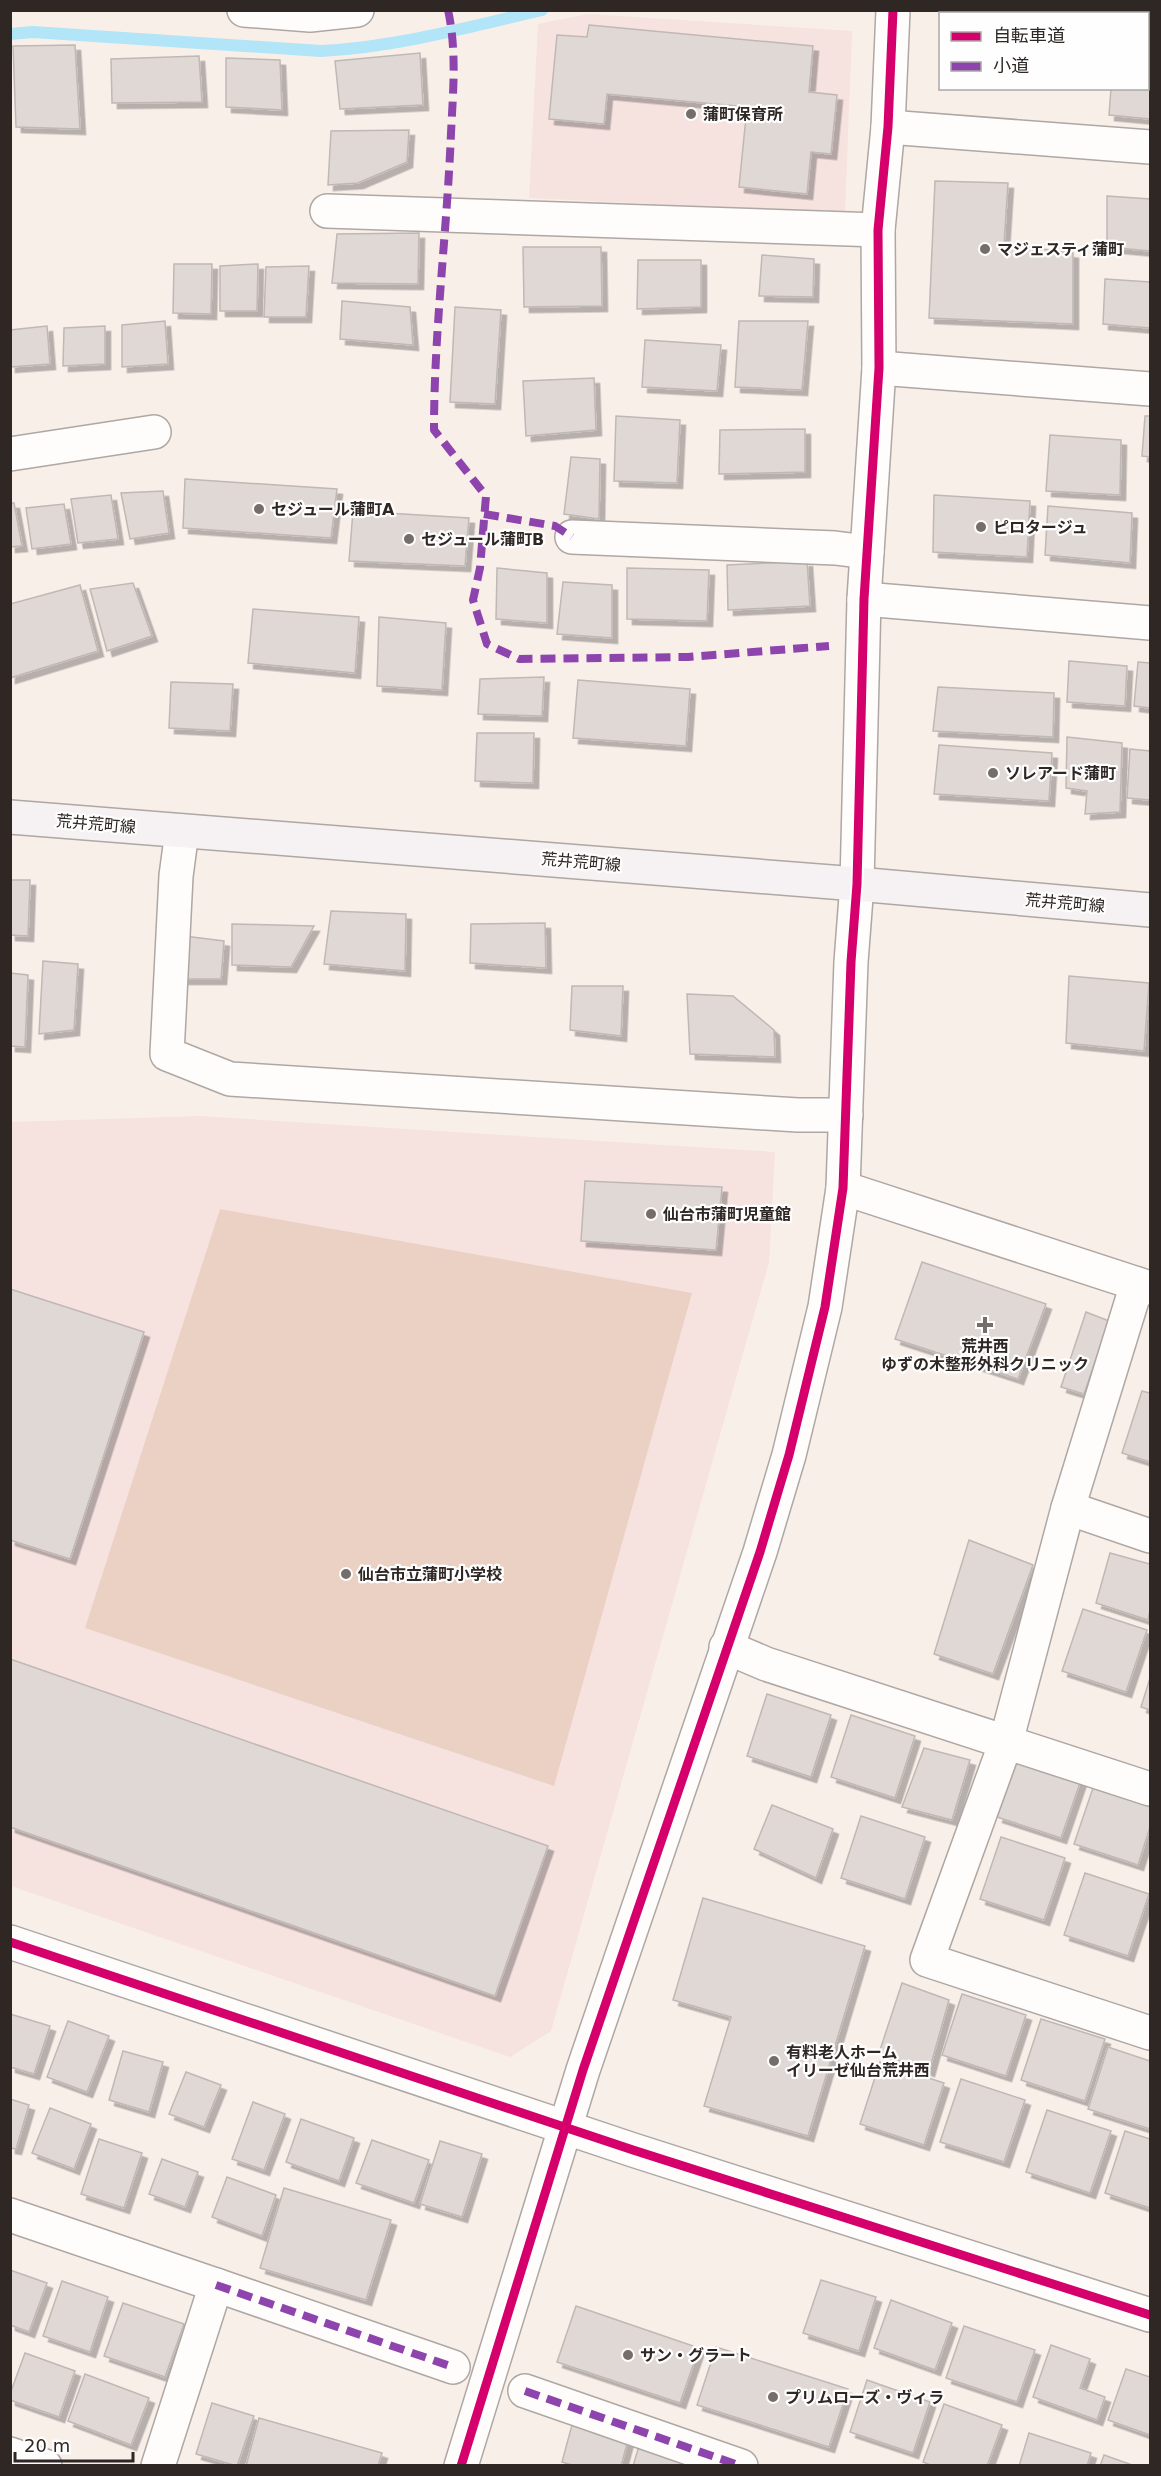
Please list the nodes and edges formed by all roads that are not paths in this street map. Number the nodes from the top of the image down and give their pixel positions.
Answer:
1 (244, 10) edge
2 (357, 10) edge
3 (893, 10) edge
4 (888, 127) junction
5 (1150, 147) edge
6 (327, 211) dead end
7 (878, 230) junction
8 (879, 368) junction
9 (1150, 389) edge
10 (154, 432) dead end
11 (10, 454) edge
12 (572, 537) dead end
13 (867, 552) junction
14 (864, 598) junction
15 (1150, 623) edge
16 (10, 817) edge
17 (182, 831) junction
18 (857, 884) junction
19 (1150, 910) edge
20 (846, 1115) junction
21 (843, 1188) junction
22 (1144, 1286) edge
23 (1068, 1508) junction
24 (1150, 1536) edge
25 (726, 1647) junction
26 (1006, 1742) junction
27 (1150, 1789) edge
28 (10, 1942) edge
29 (1150, 2033) edge
30 (565, 2126) junction
31 (10, 2215) edge
32 (216, 2285) junction
33 (1150, 2315) edge
34 (453, 2367) dead end
35 (525, 2391) dead end
36 (10, 2454) edge
37 (45, 2466) edge
38 (158, 2466) edge
39 (461, 2466) edge
40 (741, 2466) edge

1 - 2 street
3 - 4 street
4 - 5 street
4 - 7 street
6 - 7 street
7 - 8 street
8 - 9 street
8 - 13 street
10 - 11 street
12 - 13 street
13 - 14 street
14 - 15 street
14 - 18 street
16 - 17 main road, 荒井荒町線
17 - 18 main road, 荒井荒町線
17 - 20 street
18 - 19 main road, 荒井荒町線
18 - 20 street
20 - 21 street
21 - 22 street
21 - 25 street
22 - 23 street
23 - 24 street
23 - 26 street
25 - 26 street
25 - 30 street
26 - 27 street
26 - 29 street
28 - 30 street
30 - 33 street
30 - 39 street
31 - 32 street
32 - 34 street
32 - 38 street
35 - 40 street
36 - 37 street

